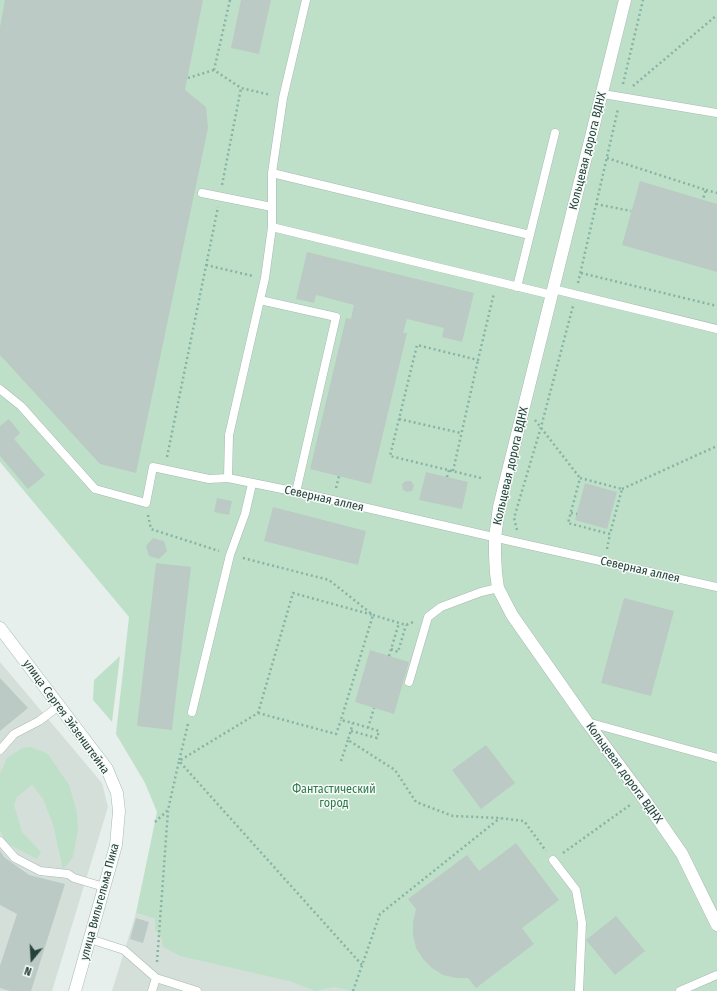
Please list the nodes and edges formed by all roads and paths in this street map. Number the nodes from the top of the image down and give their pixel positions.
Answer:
1 (230, 0) edge
2 (306, 0) edge
3 (625, 0) edge
4 (643, 0) edge
5 (717, 15) edge
6 (214, 70) junction
7 (188, 78) dead end
8 (241, 88) junction
9 (603, 94) junction
10 (620, 97) junction
11 (283, 98) junction
12 (717, 113) edge
13 (555, 133) dead end
14 (606, 158) junction
15 (272, 172) junction
16 (706, 190) junction
17 (202, 193) dead end
18 (717, 193) edge
19 (220, 196) junction
20 (702, 199) dead end
21 (596, 204) junction
22 (272, 207) junction
23 (631, 211) dead end
24 (272, 227) junction
25 (530, 236) junction
26 (206, 265) junction
27 (581, 273) junction
28 (265, 278) junction
29 (497, 282) junction
30 (517, 287) junction
31 (552, 292) junction
32 (576, 294) junction
33 (260, 300) junction
34 (717, 306) edge
35 (717, 329) edge
36 (478, 360) junction
37 (1, 391) edge
38 (524, 406) junction
39 (399, 419) junction
40 (541, 427) junction
41 (461, 433) junction
42 (717, 446) edge
43 (164, 470) junction
44 (451, 471) junction
45 (448, 477) dead end
46 (228, 478) junction
47 (481, 478) dead end
48 (580, 478) junction
49 (252, 484) junction
50 (622, 489) junction
51 (296, 492) junction
52 (616, 497) dead end
53 (620, 498) junction
54 (146, 503) junction
55 (571, 513) junction
56 (577, 514) dead end
57 (495, 538) junction
58 (515, 542) junction
59 (230, 554) junction
60 (717, 587) edge
61 (498, 588) junction
62 (373, 615) junction
63 (428, 617) junction
64 (399, 623) junction
65 (406, 625) junction
66 (0, 628) edge
67 (391, 650) junction
68 (389, 656) dead end
69 (409, 682) dead end
70 (59, 706) junction
71 (374, 708) dead end
72 (192, 712) joint
73 (258, 713) junction
74 (341, 720) junction
75 (587, 722) junction
76 (353, 723) junction
77 (368, 728) junction
78 (351, 731) junction
79 (348, 740) junction
80 (0, 750) edge
81 (717, 758) edge
82 (179, 761) junction
83 (341, 761) dead end
84 (642, 796) junction
85 (168, 810) junction
86 (119, 811) joint
87 (500, 818) junction
88 (155, 822) dead end
89 (0, 841) edge
90 (553, 860) junction
91 (104, 887) junction
92 (717, 925) edge
93 (90, 939) junction
94 (362, 965) junction
95 (717, 975) edge
96 (156, 978) junction
97 (74, 991) edge
98 (152, 991) edge
99 (197, 991) edge
100 (353, 991) edge
101 (579, 991) edge
102 (680, 991) edge

1 - 6 path
2 - 11 lane
3 - 9 street, Кольцевая дорога ВДНХ
4 - 10 path
5 - 10 path
6 - 7 path
6 - 8 path
8 - 11 path
8 - 19 path
9 - 10 lane
9 - 31 street, Кольцевая дорога ВДНХ
10 - 12 lane
10 - 14 path
11 - 15 lane
13 - 25 lane
14 - 16 path
14 - 21 path
15 - 22 lane
15 - 25 lane
16 - 18 path
16 - 20 path
17 - 19 lane
19 - 22 lane
19 - 26 path
21 - 23 path
21 - 27 path
22 - 24 lane
24 - 28 lane
24 - 29 lane
25 - 30 lane
26 - 28 path
26 - 43 path
27 - 32 path
27 - 34 path
28 - 33 lane
29 - 30 lane
29 - 36 path
30 - 31 lane
31 - 32 lane
31 - 38 street, Кольцевая дорога ВДНХ
32 - 35 lane
32 - 40 path
33 - 46 lane
33 - 51 lane
36 - 39 path
36 - 41 path
37 - 54 lane
38 - 40 path
38 - 57 street, Кольцевая дорога ВДНХ
39 - 41 path
39 - 44 path
40 - 48 path
40 - 58 path
41 - 44 path
42 - 50 path
43 - 46 lane, Северная аллея
43 - 54 lane
44 - 45 path
44 - 47 path
46 - 49 lane, Северная аллея
48 - 50 path
48 - 55 path
49 - 51 lane, Северная аллея
49 - 59 lane
50 - 53 path
51 - 57 lane, Северная аллея
52 - 53 path
53 - 55 path
54 - 59 path
55 - 56 path
57 - 58 lane, Северная аллея
57 - 61 street, Кольцевая дорога ВДНХ
58 - 60 lane, Северная аллея
59 - 62 path
59 - 72 lane
61 - 63 lane
61 - 75 street, Кольцевая дорога ВДНХ
62 - 64 path
62 - 73 path
62 - 74 path
63 - 65 path
63 - 69 lane
64 - 65 path
64 - 67 path
65 - 67 path
66 - 70 street, улица Сергея Эйзенштейна
67 - 68 path
70 - 80 lane
70 - 86 street, улица Сергея Эйзенштейна
71 - 77 path
72 - 82 path
73 - 74 path
73 - 82 path
74 - 76 path
75 - 81 lane
75 - 84 street, Кольцевая дорога ВДНХ
76 - 77 path
76 - 78 path
77 - 78 path
78 - 79 path
79 - 83 path
79 - 87 path
82 - 85 path
82 - 94 path
84 - 90 path
84 - 92 street, Кольцевая дорога ВДНХ
85 - 88 path
85 - 96 path
86 - 91 street, улица Вильгельма Пика
87 - 90 path
87 - 94 path
89 - 91 lane
90 - 101 lane
91 - 93 street, улица Вильгельма Пика
93 - 96 lane
93 - 97 street, улица Вильгельма Пика
94 - 100 path
95 - 102 lane
96 - 98 lane
96 - 99 lane

